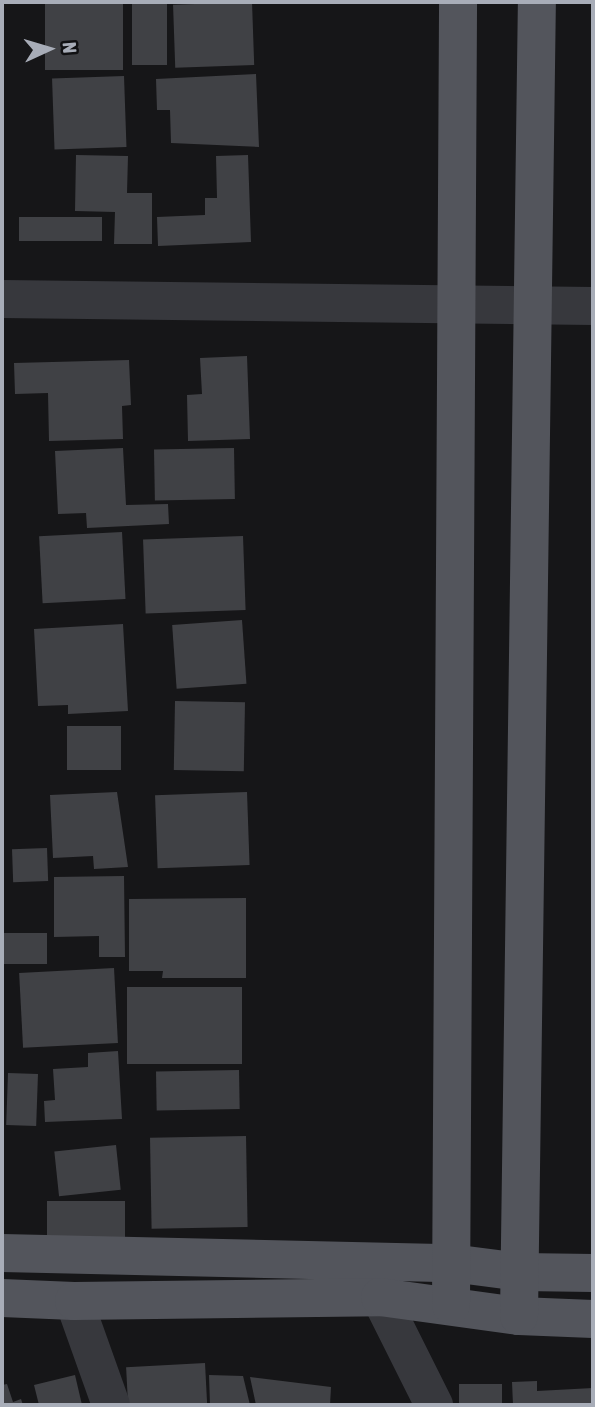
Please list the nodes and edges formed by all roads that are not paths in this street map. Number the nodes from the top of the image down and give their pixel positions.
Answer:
1 (458, 2) edge
2 (537, 2) edge
3 (2, 299) edge
4 (454, 306) junction
5 (533, 306) junction
6 (593, 306) edge
7 (2, 1253) edge
8 (451, 1263) junction
9 (521, 1272) junction
10 (593, 1273) edge
11 (2, 1297) edge
12 (380, 1297) junction
13 (74, 1301) junction
14 (451, 1305) junction
15 (519, 1316) junction
16 (593, 1319) edge
17 (111, 1405) edge
18 (434, 1405) edge

1 - 4 main road
2 - 5 main road
3 - 4 street
4 - 5 street
4 - 8 main road
5 - 6 street
5 - 9 main road
7 - 8 main road
8 - 9 main road
8 - 14 main road
9 - 10 main road
9 - 15 main road
11 - 13 main road
12 - 13 main road
12 - 14 main road
12 - 18 street
13 - 17 street
14 - 15 main road
15 - 16 main road

